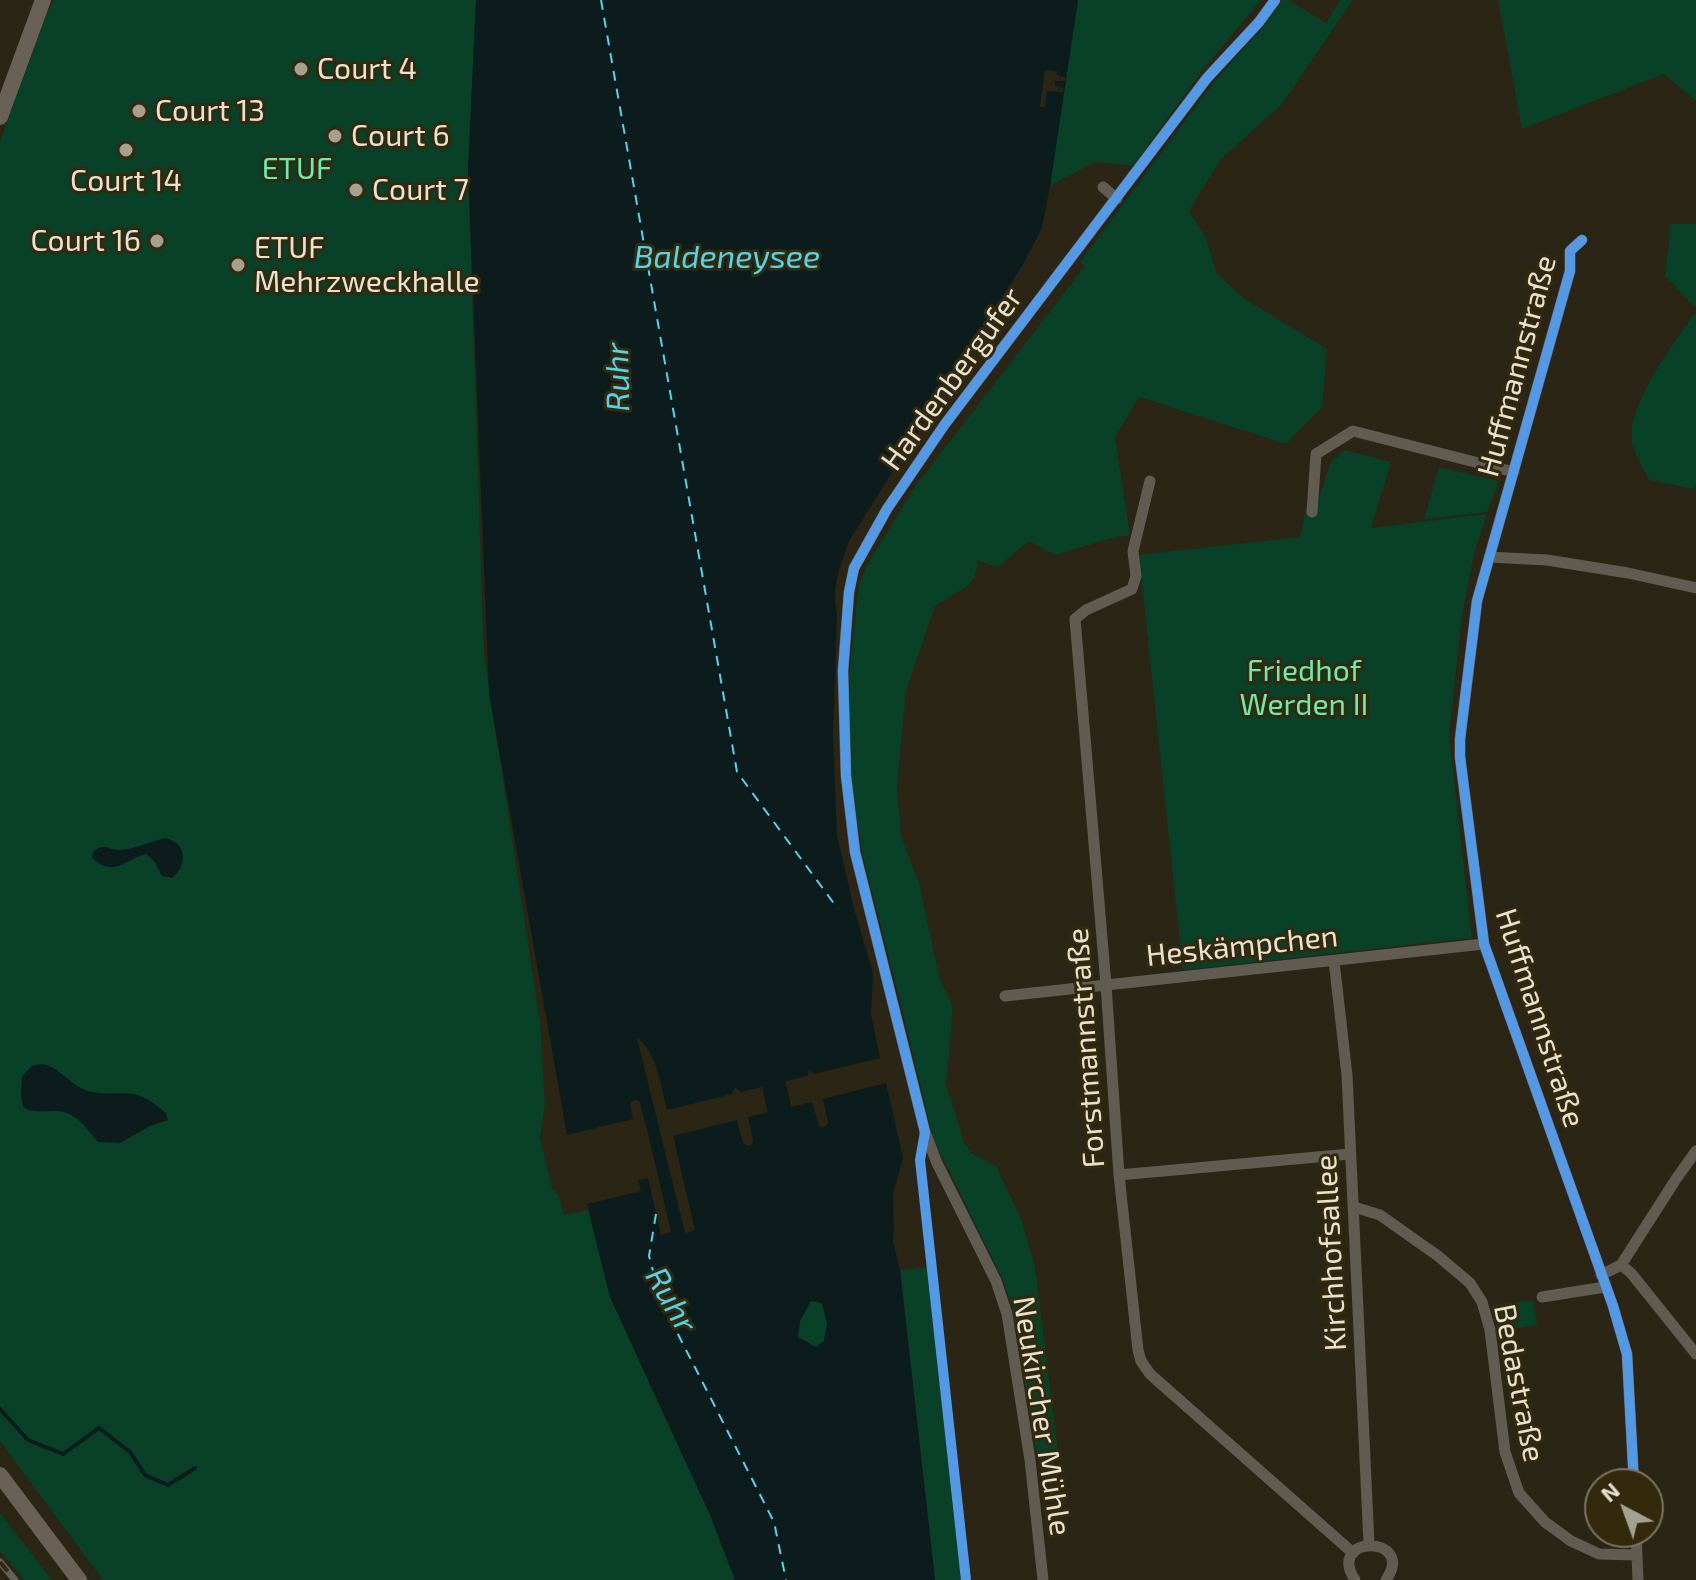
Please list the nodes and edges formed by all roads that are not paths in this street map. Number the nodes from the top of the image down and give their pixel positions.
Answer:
1 (43, 0) edge
2 (1275, 0) edge
3 (0, 117) edge
4 (1103, 187) dead end
5 (1117, 199) junction
6 (1582, 240) dead end
7 (1514, 472) junction
8 (1150, 481) dead end
9 (1312, 512) dead end
10 (1489, 557) junction
11 (1696, 588) edge
12 (1484, 944) junction
13 (1334, 961) junction
14 (1106, 985) junction
15 (1005, 996) dead end
16 (925, 1132) joint
17 (1696, 1151) edge
18 (1350, 1154) junction
19 (1119, 1175) junction
20 (1354, 1207) junction
21 (1621, 1265) junction
22 (1603, 1281) junction
23 (1542, 1297) dead end
24 (1696, 1354) edge
25 (1633, 1468) edge
26 (0, 1475) edge
27 (1369, 1544) junction
28 (1637, 1548) edge
29 (1353, 1553) junction
30 (1637, 1555) junction
31 (1351, 1579) edge
32 (1387, 1579) edge
33 (79, 1580) edge
34 (1043, 1580) edge
35 (1638, 1580) edge

1 - 3 main road
2 - 5 street, Hardenbergufer
4 - 5 street
5 - 16 street, Hardenbergufer
6 - 7 street, Huffmannstraße
7 - 9 street, Huffmannstraße
7 - 10 street, Huffmannstraße
8 - 14 street, Forstmannstraße
10 - 11 street
10 - 12 street, Huffmannstraße
12 - 13 street, Heskämpchen
12 - 22 street, Huffmannstraße
13 - 14 street, Heskämpchen
13 - 18 street, Kirchhofsallee
14 - 15 street, Heskämpchen
14 - 19 street, Forstmannstraße
16 - 34 street, Neukircher Mühle
17 - 21 street
18 - 19 street
18 - 20 street, Kirchhofsallee
19 - 29 street, Forstmannstraße
20 - 27 street, Kirchhofsallee
20 - 30 street, Bedastraße
21 - 22 street
21 - 24 street
22 - 23 street
22 - 25 street, Huffmannstraße
26 - 33 main road
27 - 29 street
27 - 32 street
28 - 30 street
29 - 31 street
30 - 35 street

